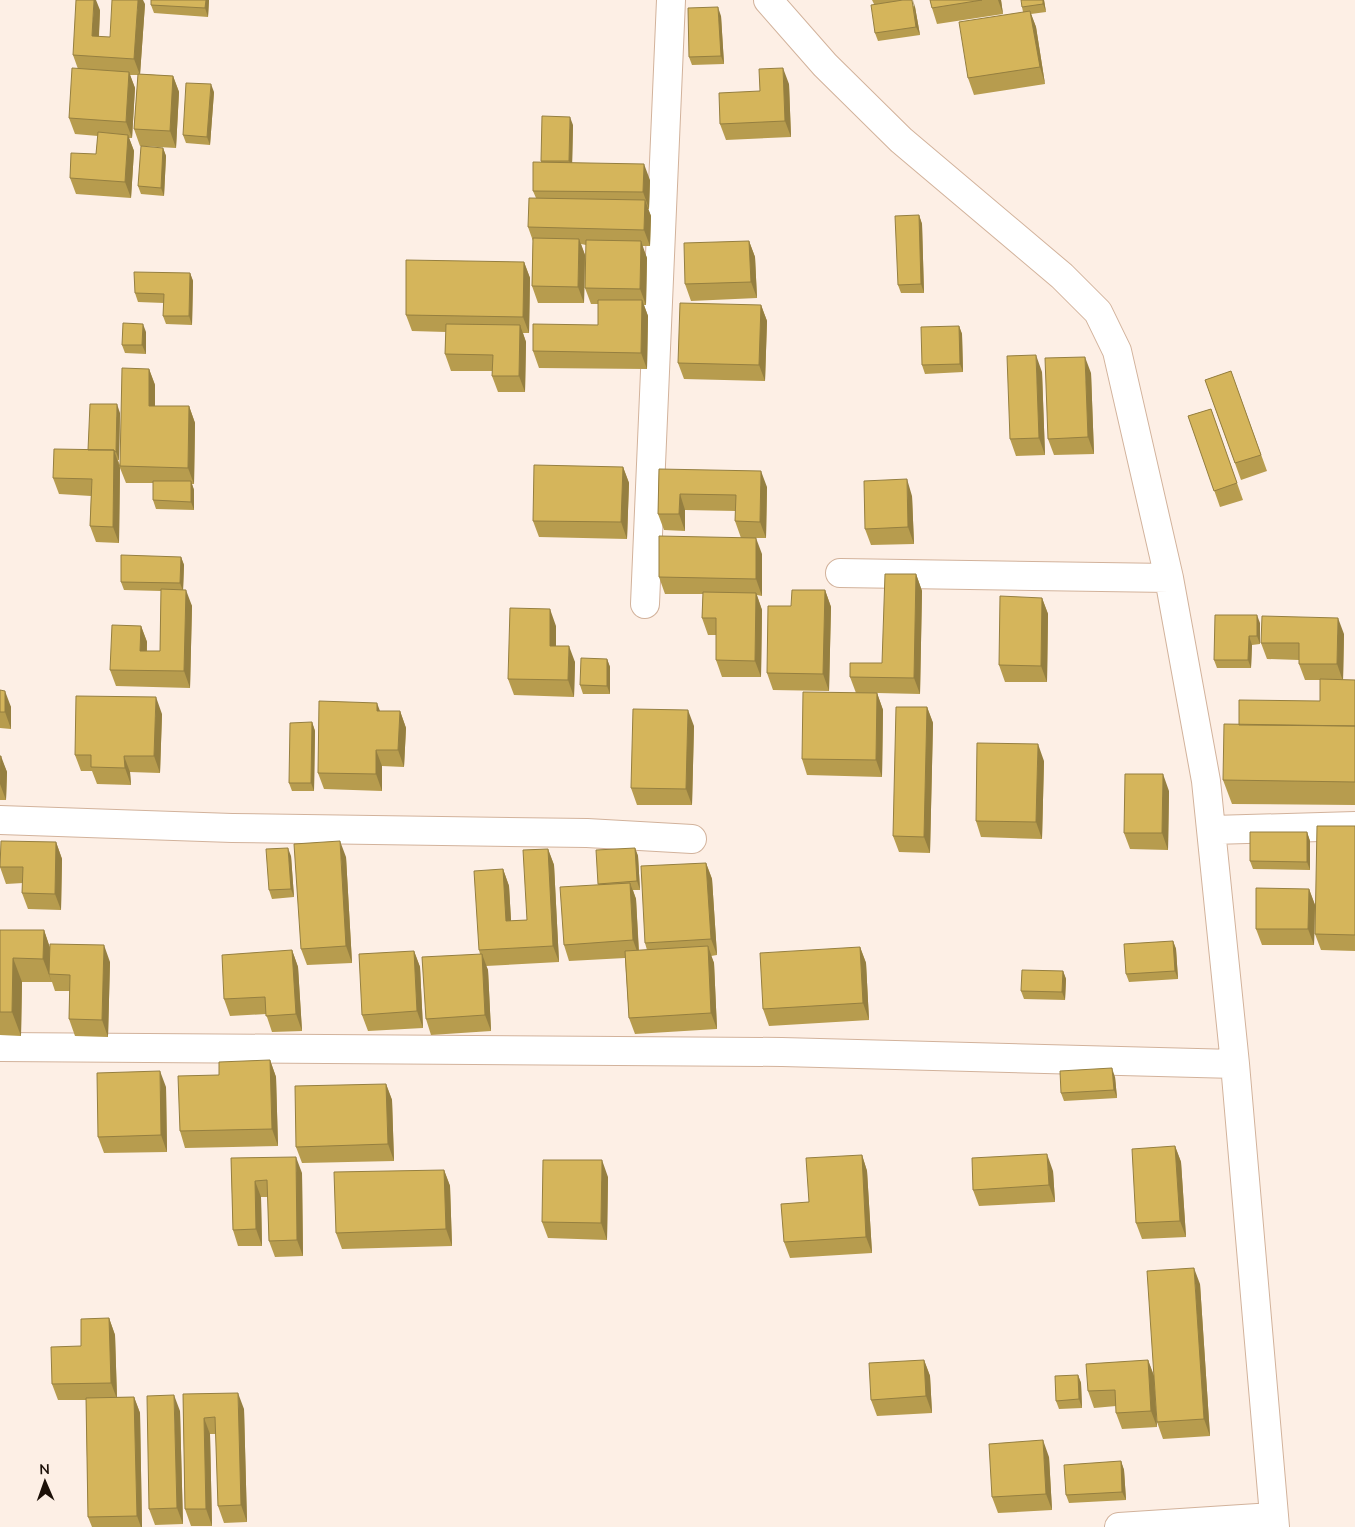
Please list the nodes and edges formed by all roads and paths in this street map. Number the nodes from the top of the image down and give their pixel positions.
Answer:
1 (671, 0) edge
2 (768, 0) edge
3 (840, 573) dead end
4 (1169, 578) junction
5 (645, 604) dead end
6 (0, 820) edge
7 (1355, 826) edge
8 (1213, 830) junction
9 (692, 839) dead end
10 (0, 1047) edge
11 (1235, 1064) junction
12 (1275, 1522) edge
13 (1119, 1527) edge

1 - 5 street
2 - 4 street
3 - 4 street
4 - 8 street
6 - 9 street
7 - 8 street
8 - 11 street
10 - 11 street
11 - 12 street
12 - 13 street

